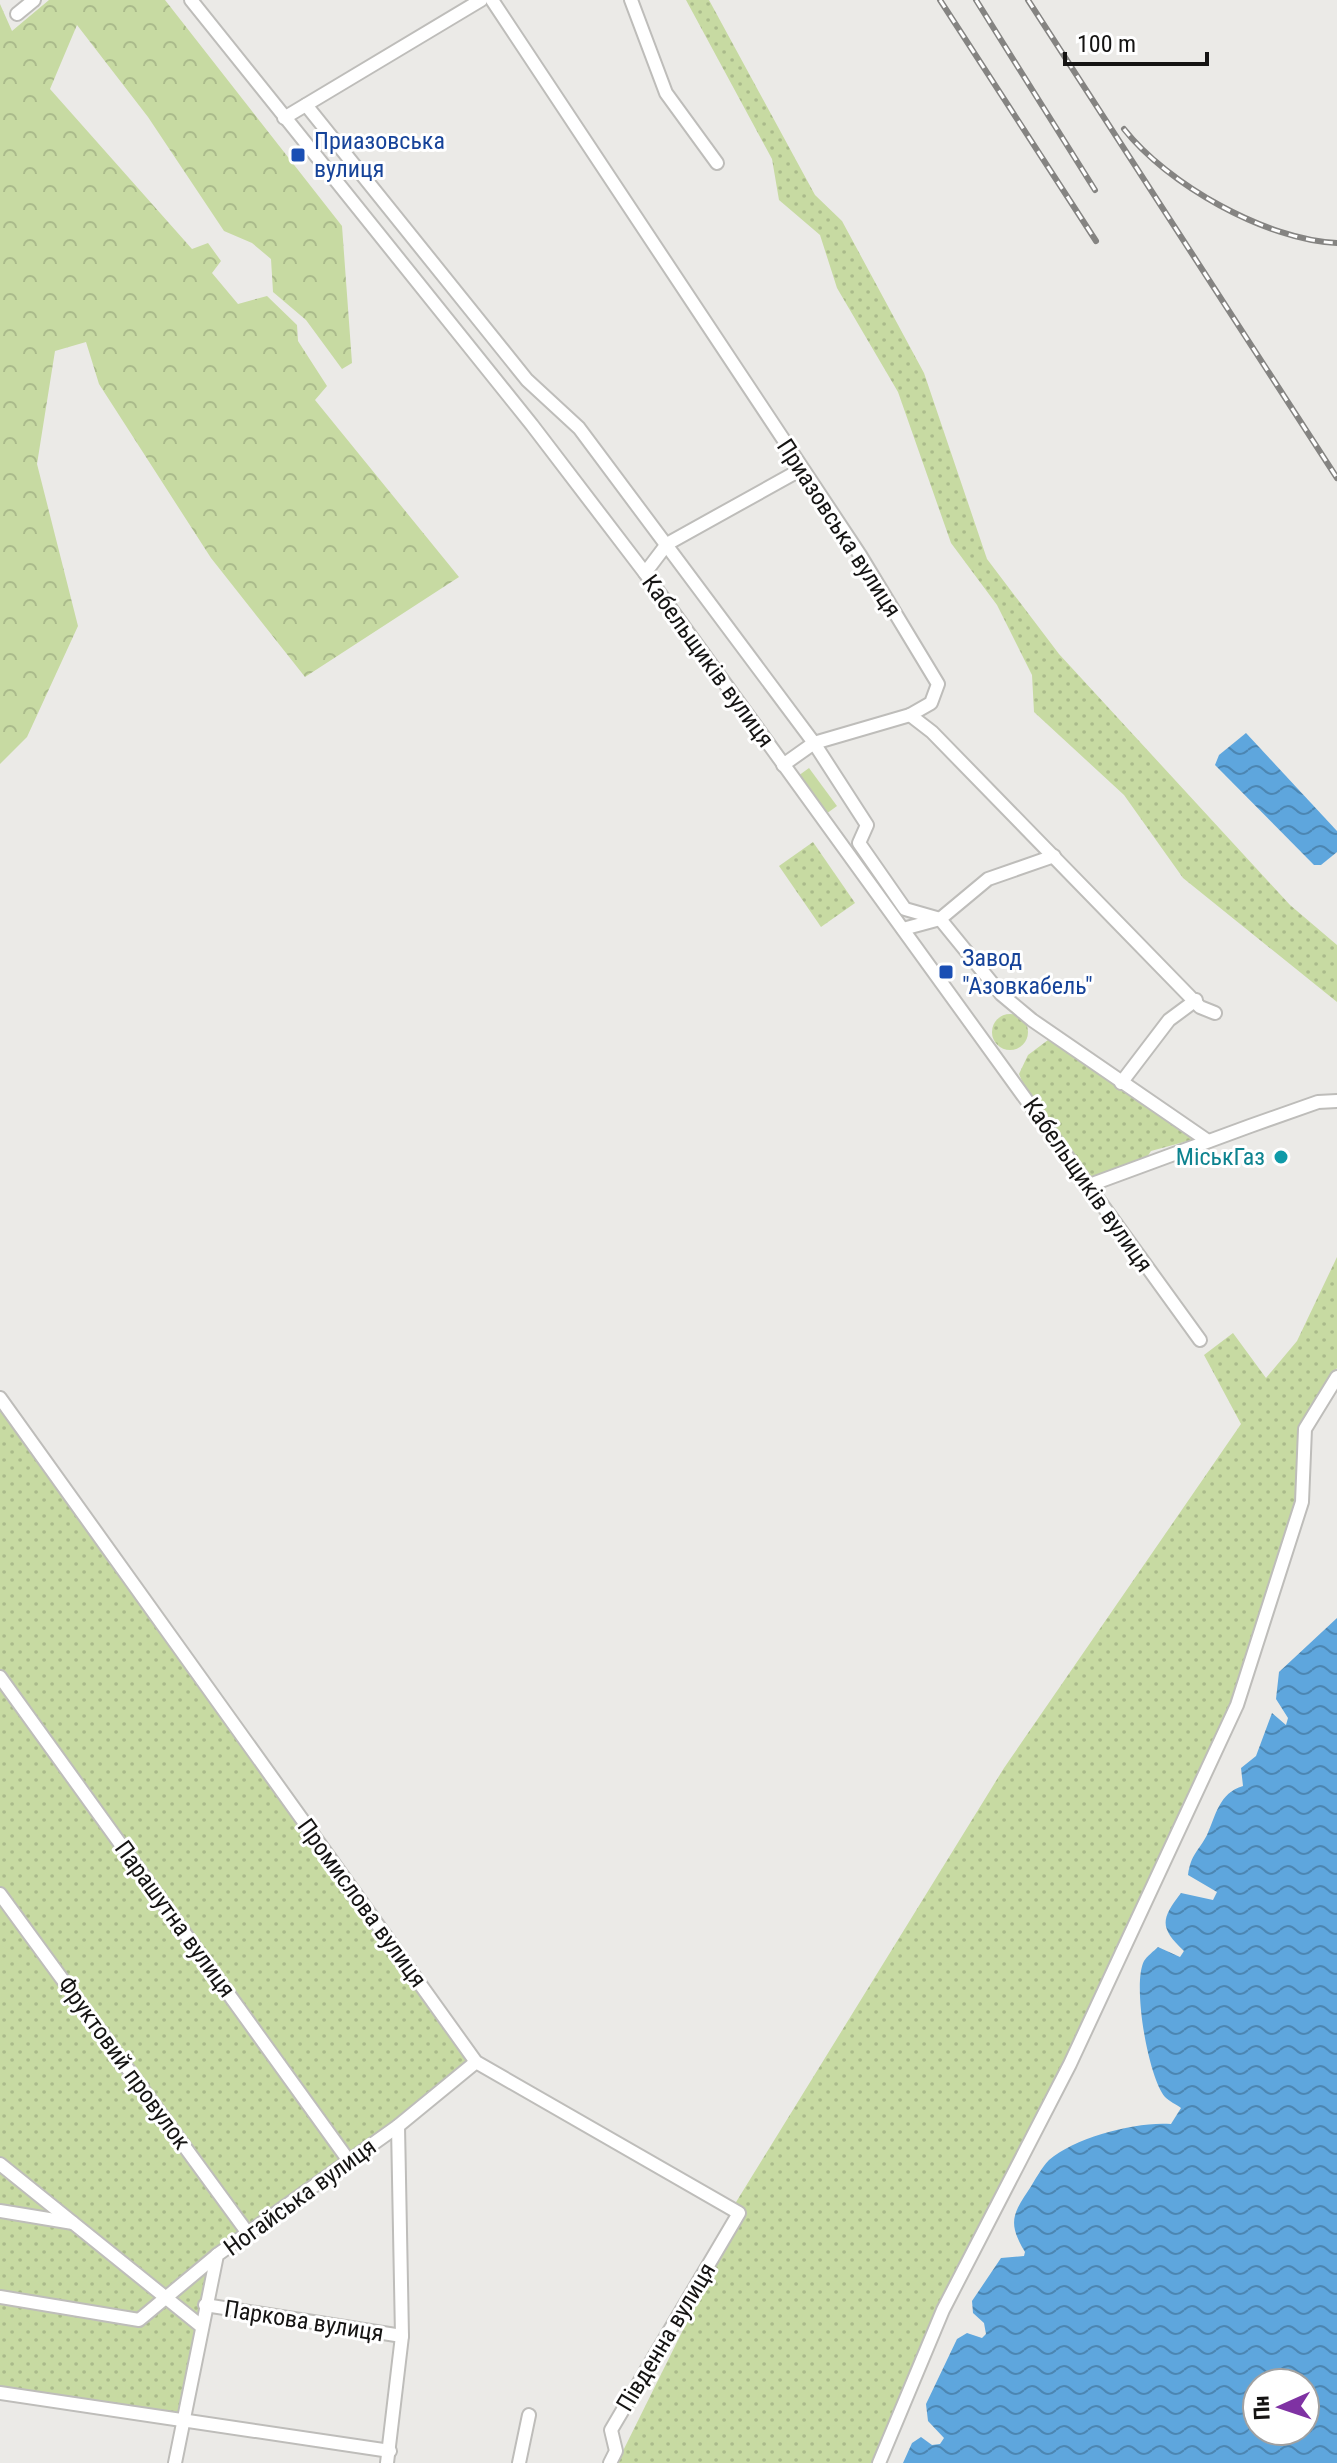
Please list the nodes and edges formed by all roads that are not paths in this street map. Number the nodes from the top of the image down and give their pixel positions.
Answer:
1 (34, 0) edge
2 (191, 0) edge
3 (481, 0) edge
4 (492, 0) edge
5 (631, 0) edge
6 (17, 14) dead end
7 (306, 105) junction
8 (284, 118) junction
9 (717, 163) dead end
10 (800, 470) junction
11 (667, 544) junction
12 (645, 573) junction
13 (910, 715) junction
14 (814, 743) junction
15 (783, 765) junction
16 (1054, 856) junction
17 (940, 919) junction
18 (903, 929) junction
19 (1196, 1000) junction
20 (1215, 1013) dead end
21 (1121, 1083) junction
22 (1337, 1101) edge
23 (1208, 1141) junction
24 (1087, 1186) junction
25 (1200, 1340) dead end
26 (1337, 1377) edge
27 (0, 1398) edge
28 (0, 1677) edge
29 (0, 1894) edge
30 (476, 2062) junction
31 (398, 2126) junction
32 (349, 2161) junction
33 (0, 2164) edge
34 (0, 2211) edge
35 (76, 2224) junction
36 (247, 2232) junction
37 (217, 2255) junction
38 (0, 2297) edge
39 (164, 2299) junction
40 (205, 2305) junction
41 (201, 2326) junction
42 (402, 2336) junction
43 (0, 2393) edge
44 (529, 2415) dead end
45 (182, 2421) junction
46 (388, 2457) edge
47 (175, 2463) edge
48 (519, 2463) edge
49 (610, 2463) edge
50 (879, 2463) edge

1 - 6 street
2 - 8 street, Кабельщиків вулиця
3 - 7 street
4 - 10 street, Приазовська вулиця
5 - 9 street
7 - 8 street
7 - 11 street, Кабельщиків вулиця
8 - 12 street, Кабельщиків вулиця
10 - 11 street
10 - 13 street, Приазовська вулиця
11 - 12 street
11 - 14 street, Кабельщиків вулиця
12 - 15 street, Кабельщиків вулиця
13 - 14 street
13 - 16 street
14 - 15 street
14 - 17 street, Кабельщиків вулиця
15 - 18 street, Кабельщиків вулиця
16 - 17 street
16 - 19 street
17 - 18 street
17 - 21 street
18 - 24 street, Кабельщиків вулиця
19 - 20 street
19 - 21 street
21 - 23 street
22 - 23 street
23 - 24 street
24 - 25 street, Кабельщиків вулиця
26 - 50 street
27 - 30 street, Промислова вулиця
28 - 32 street, Парашутна вулиця
29 - 36 street, Фруктовий провулок
30 - 31 street
30 - 49 street, Південна вулиця
31 - 32 street, Ногайська вулиця
31 - 42 street
32 - 36 street, Ногайська вулиця
33 - 35 street
34 - 35 street
35 - 39 street
36 - 37 street, Ногайська вулиця
37 - 39 street
37 - 40 street, Ногайська вулиця
38 - 39 street
39 - 41 street
40 - 41 street, Ногайська вулиця
40 - 42 street, Паркова вулиця
41 - 45 street, Ногайська вулиця
42 - 46 street
43 - 45 street
44 - 48 street
45 - 46 street
45 - 47 street, Ногайська вулиця

